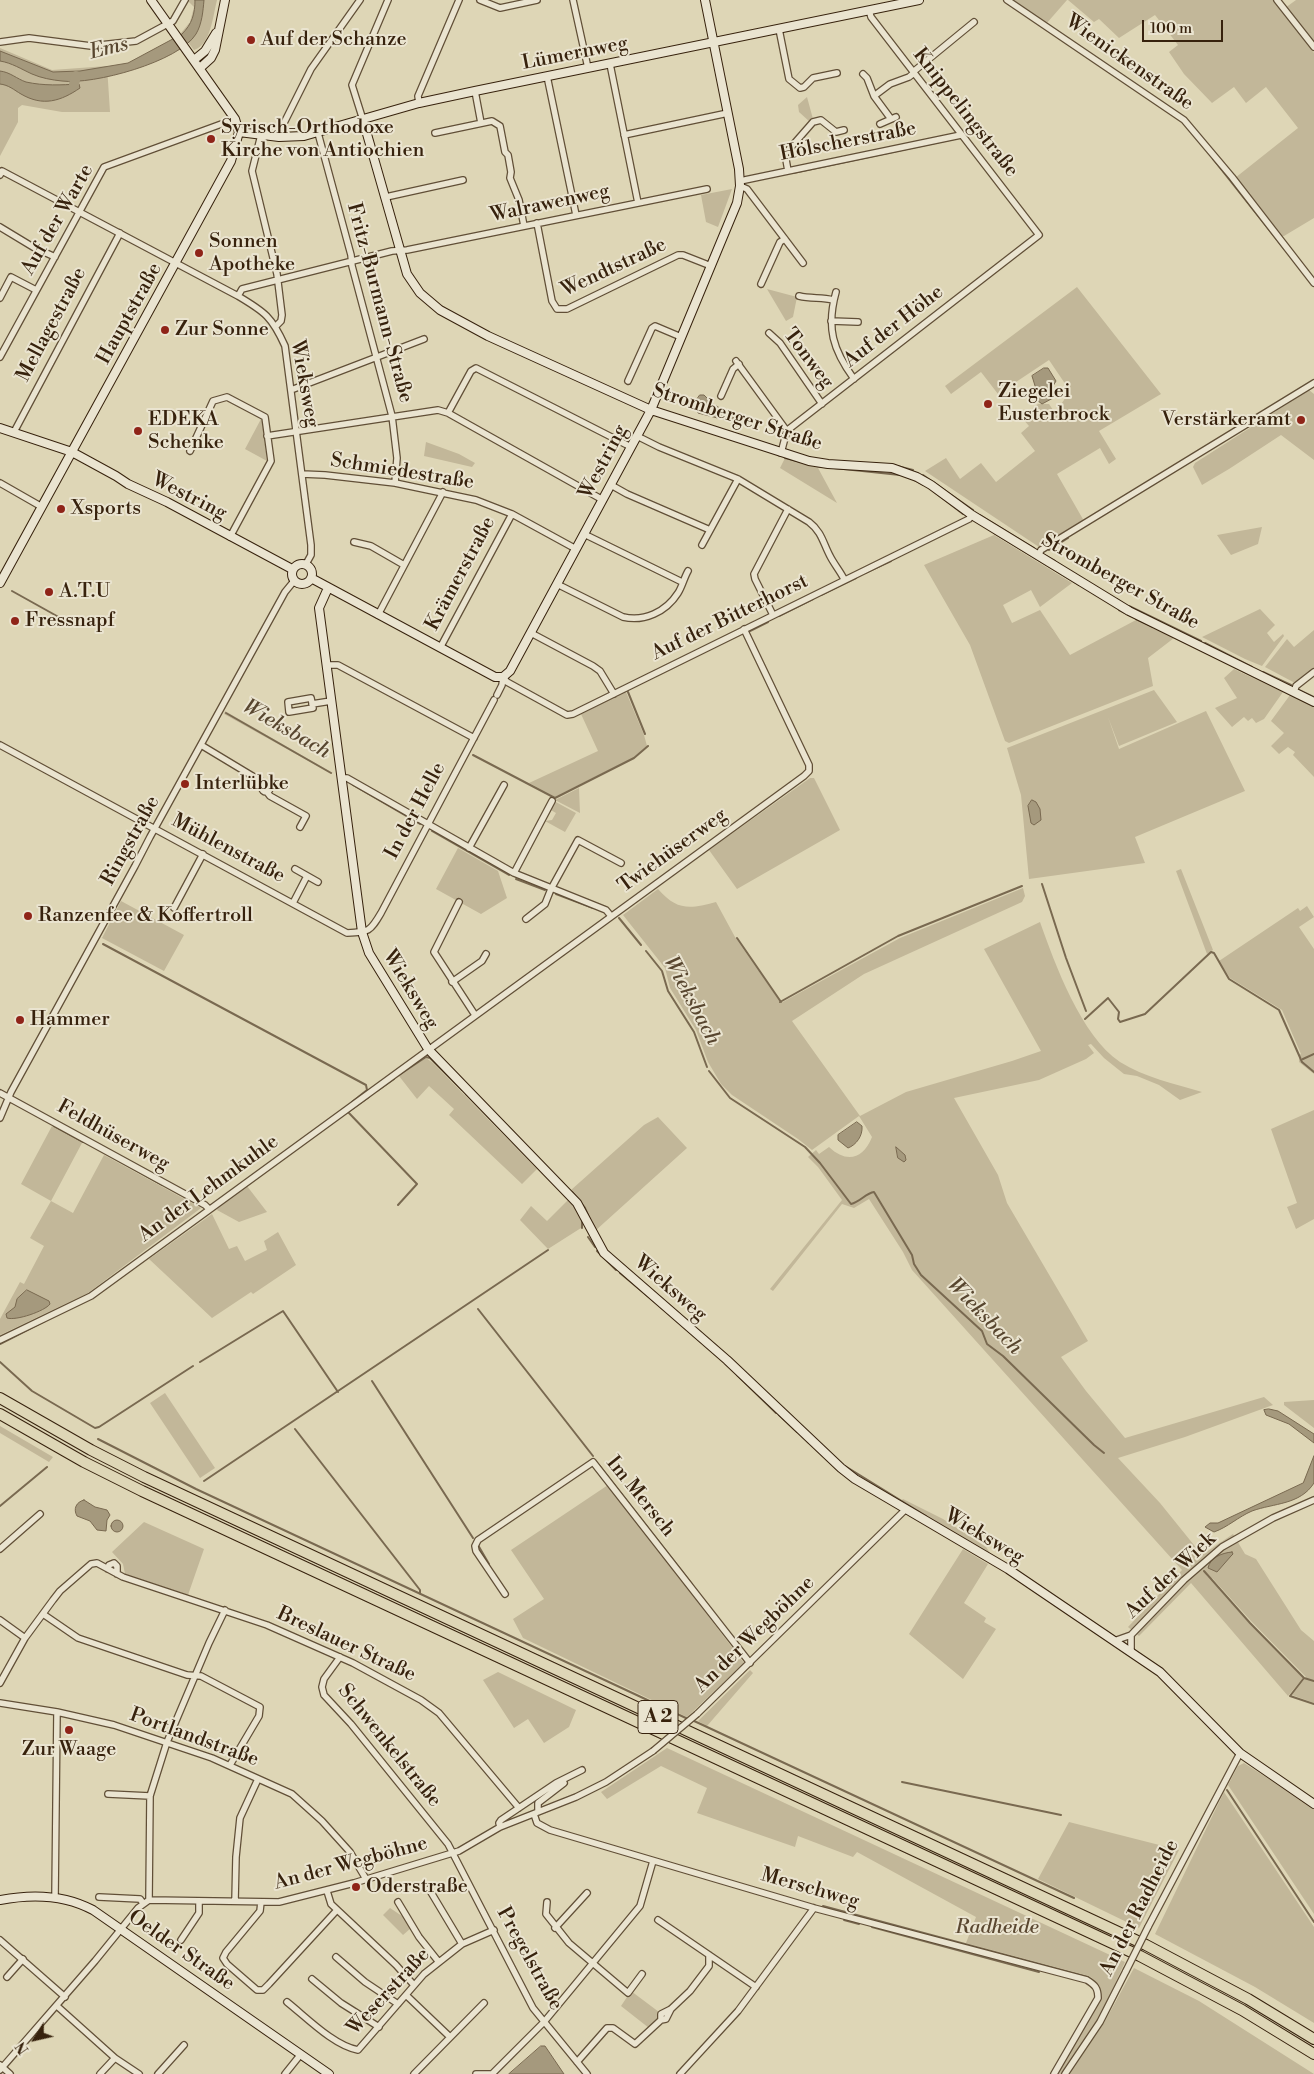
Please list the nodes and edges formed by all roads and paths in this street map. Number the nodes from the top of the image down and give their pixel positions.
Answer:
1 (151, 0) edge
2 (185, 0) edge
3 (225, 0) edge
4 (360, 0) edge
5 (388, 0) edge
6 (459, 0) edge
7 (480, 0) edge
8 (537, 0) edge
9 (574, 0) edge
10 (705, 0) edge
11 (920, 0) edge
12 (1007, 0) edge
13 (1277, 0) edge
14 (869, 10) junction
15 (974, 22) dead end
16 (168, 24) junction
17 (220, 24) junction
18 (779, 29) junction
19 (0, 42) edge
20 (714, 42) junction
21 (1314, 47) edge
22 (194, 60) junction
23 (610, 64) junction
24 (200, 68) junction
25 (588, 68) junction
26 (837, 73) dead end
27 (913, 73) junction
28 (863, 74) dead end
29 (547, 76) junction
30 (474, 91) junction
31 (874, 96) junction
32 (419, 103) junction
33 (728, 113) junction
34 (235, 119) junction
35 (363, 120) junction
36 (481, 123) junction
37 (880, 124) dead end
38 (844, 130) dead end
39 (239, 132) junction
40 (318, 133) junction
41 (435, 133) dead end
42 (261, 135) junction
43 (624, 135) junction
44 (961, 135) junction
45 (279, 137) junction
46 (788, 170) junction
47 (1, 173) edge
48 (464, 180) dead end
49 (740, 184) junction
50 (707, 189) dead end
51 (386, 197) junction
52 (638, 202) junction
53 (79, 212) junction
54 (576, 215) junction
55 (537, 223) junction
56 (524, 226) junction
57 (0, 227) edge
58 (120, 233) junction
59 (1039, 235) joint
60 (785, 239) junction
61 (400, 250) junction
62 (54, 257) junction
63 (352, 261) junction
64 (803, 263) dead end
65 (176, 264) junction
66 (710, 266) junction
67 (277, 280) junction
68 (1314, 283) edge
69 (761, 284) dead end
70 (36, 290) junction
71 (836, 292) dead end
72 (238, 296) junction
73 (799, 296) dead end
74 (0, 298) edge
75 (833, 300) junction
76 (831, 321) junction
77 (858, 322) dead end
78 (276, 326) junction
79 (768, 333) dead end
80 (682, 337) junction
81 (424, 339) dead end
82 (0, 357) edge
83 (376, 357) junction
84 (854, 379) junction
85 (628, 381) dead end
86 (1314, 383) edge
87 (291, 390) junction
88 (721, 396) dead end
89 (822, 404) junction
90 (651, 410) junction
91 (448, 413) junction
92 (392, 416) junction
93 (0, 428) edge
94 (787, 431) junction
95 (14, 432) junction
96 (296, 432) junction
97 (267, 436) junction
98 (637, 436) junction
99 (631, 446) junction
100 (190, 451) dead end
101 (72, 452) junction
102 (781, 453) junction
103 (302, 474) junction
104 (738, 479) junction
105 (0, 483) edge
106 (395, 483) junction
107 (611, 485) junction
108 (443, 492) junction
109 (603, 500) junction
110 (42, 506) junction
111 (788, 509) junction
112 (512, 514) junction
113 (972, 515) junction
114 (710, 530) junction
115 (584, 534) junction
116 (230, 537) junction
117 (354, 542) dead end
118 (702, 545) dead end
119 (576, 549) junction
120 (1038, 556) junction
121 (306, 564) junction
122 (404, 565) junction
123 (292, 569) junction
124 (688, 571) dead end
125 (311, 578) junction
126 (844, 580) junction
127 (294, 581) junction
128 (682, 582) junction
129 (0, 583) edge
130 (557, 584) junction
131 (328, 588) junction
132 (378, 615) junction
133 (773, 615) junction
134 (744, 629) junction
135 (531, 633) junction
136 (440, 648) junction
137 (326, 665) junction
138 (1314, 672) edge
139 (503, 677) junction
140 (1294, 692) junction
141 (614, 694) junction
142 (331, 701) junction
143 (1314, 702) edge
144 (312, 704) dead end
145 (474, 738) junction
146 (0, 745) edge
147 (201, 745) junction
148 (342, 778) junction
149 (504, 785) dead end
150 (552, 801) dead end
151 (428, 824) junction
152 (300, 827) dead end
153 (155, 828) junction
154 (470, 848) junction
155 (203, 854) junction
156 (621, 863) dead end
157 (295, 869) dead end
158 (514, 874) junction
159 (308, 876) junction
160 (318, 882) dead end
161 (552, 889) junction
162 (459, 902) dead end
163 (293, 903) junction
164 (174, 908) dead end
165 (611, 916) junction
166 (526, 918) dead end
167 (362, 932) junction
168 (486, 954) dead end
169 (452, 982) junction
170 (475, 1015) junction
171 (428, 1050) junction
172 (0, 1093) edge
173 (9, 1097) junction
174 (0, 1118) edge
175 (208, 1209) junction
176 (0, 1340) edge
177 (0, 1398) edge
178 (0, 1414) edge
179 (1314, 1500) edge
180 (906, 1509) junction
181 (40, 1514) dead end
182 (1, 1545) edge
183 (505, 1594) dead end
184 (225, 1610) junction
185 (43, 1614) junction
186 (0, 1620) edge
187 (1131, 1635) junction
188 (25, 1638) junction
189 (1114, 1641) junction
190 (1131, 1652) junction
191 (340, 1657) junction
192 (750, 1663) junction
193 (194, 1676) junction
194 (0, 1683) edge
195 (0, 1704) edge
196 (57, 1712) junction
197 (167, 1742) junction
198 (1240, 1753) junction
199 (230, 1765) junction
200 (582, 1770) dead end
201 (568, 1778) junction
202 (258, 1779) junction
203 (108, 1794) dead end
204 (150, 1796) junction
205 (1314, 1804) edge
206 (519, 1808) junction
207 (536, 1813) junction
208 (500, 1827) junction
209 (453, 1853) junction
210 (653, 1861) junction
211 (366, 1879) junction
212 (429, 1889) dead end
213 (327, 1891) junction
214 (587, 1893) dead end
215 (55, 1897) junction
216 (100, 1897) dead end
217 (0, 1900) edge
218 (199, 1901) junction
219 (235, 1901) junction
220 (146, 1902) junction
221 (261, 1902) junction
222 (398, 1902) dead end
223 (548, 1902) dead end
224 (814, 1908) junction
225 (337, 1910) junction
226 (658, 1920) dead end
227 (555, 1928) junction
228 (122, 1930) junction
229 (494, 1930) junction
230 (0, 1940) edge
231 (180, 1940) dead end
232 (462, 1944) junction
233 (709, 1955) junction
234 (336, 1957) dead end
235 (23, 1959) junction
236 (438, 1961) junction
237 (722, 1963) junction
238 (592, 1964) junction
239 (708, 1966) junction
240 (642, 1974) dead end
241 (7, 1977) dead end
242 (312, 1979) dead end
243 (1086, 1980) joint
244 (413, 1984) junction
245 (756, 1987) junction
246 (406, 1995) junction
247 (65, 1996) junction
248 (287, 2002) dead end
249 (484, 2003) dead end
250 (398, 2004) junction
251 (57, 2006) junction
252 (544, 2022) junction
253 (379, 2027) junction
254 (450, 2037) junction
255 (1314, 2039) edge
256 (184, 2045) dead end
257 (301, 2054) junction
258 (1314, 2054) edge
259 (115, 2058) junction
260 (577, 2062) junction
261 (1, 2067) edge
262 (10, 2074) edge
263 (100, 2074) edge
264 (139, 2074) edge
265 (158, 2074) edge
266 (285, 2074) edge
267 (329, 2074) edge
268 (414, 2074) edge
269 (476, 2074) edge
270 (587, 2074) edge
271 (680, 2074) edge
272 (1054, 2074) edge
273 (1065, 2074) edge

1 - 16 street
2 - 16 street
3 - 17 street
4 - 45 street
5 - 35 street
6 - 32 street
7 - 8 street
9 - 25 street
10 - 20 street, Westring
11 - 14 street, Lümernweg
12 - 68 street, Wienickenstraße
13 - 21 street
14 - 18 street, Lümernweg
14 - 27 street, Knippelingstraße
15 - 27 street
16 - 19 street
16 - 22 street
17 - 22 street
17 - 24 street
18 - 20 street, Lümernweg
18 - 26 street
20 - 23 street, Lümernweg
20 - 33 street, Westring
22 - 24 street
23 - 25 street, Lümernweg
23 - 43 street
24 - 34 street
25 - 29 street, Lümernweg
27 - 31 street
27 - 44 street, Knippelingstraße
28 - 31 street
29 - 30 street, Lümernweg
29 - 54 street
30 - 32 street, Lümernweg
30 - 36 street
31 - 37 street
32 - 35 street, Lümernweg
33 - 43 street
33 - 49 street, Westring
34 - 39 street
34 - 53 street, Auf der Warte
35 - 40 street, Lümernweg
35 - 51 street, Stromberger Straße
36 - 41 street
36 - 56 street
38 - 46 street
39 - 42 street, Lümernweg
39 - 65 street, Hauptstraße
40 - 45 street, Lümernweg
40 - 63 street, Fritz-Burmann-Straße
42 - 45 street, Lümernweg
42 - 67 street
43 - 52 street
44 - 46 street, Hölscherstraße
44 - 59 street, Knippelingstraße
46 - 49 street, Hölscherstraße
47 - 53 street, Wieksweg
48 - 51 street
49 - 60 street
49 - 66 street, Westring
50 - 52 street, Walrawenweg
51 - 61 street, Stromberger Straße
52 - 54 street, Walrawenweg
53 - 58 street, Wieksweg
53 - 62 street, Auf der Warte
54 - 55 street, Walrawenweg
55 - 56 street, Walrawenweg
55 - 66 street, Wendtstraße
56 - 61 street, Walrawenweg
57 - 62 street
58 - 65 street, Wieksweg
58 - 95 street, Mellagestraße
59 - 84 street, Auf der Höhe
60 - 64 street
60 - 69 street
61 - 63 street, Walrawenweg
61 - 90 street, Stromberger Straße
62 - 70 street, Auf der Warte
63 - 67 street, Walrawenweg
63 - 83 street, Fritz-Burmann-Straße
65 - 72 street, Wieksweg
65 - 101 street, Hauptstraße
66 - 80 street, Westring
67 - 72 street, Walrawenweg
67 - 78 street
70 - 74 street
70 - 82 street, Auf der Warte
71 - 75 street
72 - 78 street, Wieksweg
73 - 75 street
75 - 76 street
76 - 77 street
76 - 84 street
78 - 87 street, Wieksweg
79 - 89 street, Tonweg
80 - 85 street
80 - 90 street, Westring
81 - 83 street
83 - 87 street
83 - 92 street, Fritz-Burmann-Straße
84 - 89 street, Auf der Höhe
86 - 120 street
87 - 96 street, Wieksweg
88 - 94 street
89 - 94 street, Auf der Höhe
90 - 98 street, Westring
90 - 102 street, Stromberger Straße
91 - 92 street
91 - 99 street
91 - 109 street
92 - 96 street
92 - 106 street, Fritz-Burmann-Straße
93 - 95 street, Westring
94 - 102 street
95 - 101 street, Westring
96 - 97 street
96 - 103 street, Wieksweg
97 - 100 street
97 - 116 street
98 - 99 street, Westring
98 - 104 street
99 - 107 street, Westring
101 - 110 street, Hauptstraße
101 - 116 street, Westring
102 - 113 street, Stromberger Straße
103 - 106 street, Schmiedestraße
103 - 121 street, Wieksweg
104 - 111 street
104 - 114 street
105 - 110 street
106 - 108 street, Schmiedestraße
107 - 109 street, Westring
107 - 114 street
108 - 112 street, Schmiedestraße
108 - 122 street
109 - 115 street, Westring
110 - 129 street, Hauptstraße
111 - 126 street
111 - 133 street
112 - 119 street, Schmiedestraße
112 - 136 street, Krämerstraße
113 - 120 street, Stromberger Straße
113 - 126 street, Auf der Bitterhorst
114 - 118 street
115 - 119 street, Westring
115 - 128 street
116 - 123 street, Westring
117 - 122 street
119 - 130 street, Westring
120 - 140 street, Stromberger Straße
121 - 123 street
121 - 125 street
122 - 132 street
123 - 127 street
124 - 128 street
125 - 127 street
125 - 131 street
126 - 133 street, Auf der Bitterhorst
127 - 147 street, Ringstraße
128 - 130 street
130 - 135 street, Westring
131 - 132 street
131 - 137 street, Wieksweg
132 - 136 street
133 - 134 street, Auf der Bitterhorst
134 - 141 street, Auf der Bitterhorst
134 - 165 street, Twiehüserweg
135 - 139 street, Westring
135 - 141 street
136 - 139 street
137 - 142 street, Wieksweg
137 - 145 street
138 - 140 street
139 - 141 street, Auf der Bitterhorst
139 - 145 street, In der Helle
140 - 143 street, Stromberger Straße
142 - 144 street
142 - 148 street, Wieksweg
145 - 151 street, In der Helle
146 - 153 street, Mühlenstraße
147 - 152 street
147 - 153 street, Ringstraße
148 - 151 street
148 - 167 street, Wieksweg
149 - 154 street
150 - 158 street
151 - 154 street
151 - 167 street, In der Helle
153 - 155 street, Mühlenstraße
153 - 173 street, Ringstraße
154 - 158 street
155 - 163 street, Mühlenstraße
155 - 164 street
156 - 161 street
157 - 159 street
158 - 161 street
159 - 160 street
159 - 163 street
161 - 165 street
161 - 166 street
162 - 169 street
163 - 167 street, Mühlenstraße
165 - 170 street, Twiehüserweg
167 - 171 street, Wieksweg
168 - 169 street
169 - 170 street
170 - 171 street, Twiehüserweg
171 - 175 street, An der Lehmkuhle
171 - 180 street, Wieksweg
172 - 173 street, Feldhüserweg
173 - 174 street, Ringstraße
173 - 175 street, Feldhüserweg
175 - 176 street, An der Lehmkuhle
177 - 255 highway, A 2
178 - 258 highway, A 2
179 - 187 street, Auf der Wiek
180 - 189 street, Wieksweg
180 - 192 street, An der Wegböhne
181 - 182 street
183 - 192 street, Im Mersch
184 - 185 street, Breslauer Straße
184 - 191 street, Breslauer Straße
184 - 193 street
185 - 188 street
185 - 193 street
186 - 188 street
187 - 189 street, Auf der Wiek
187 - 190 street, Auf der Wiek
188 - 194 street
189 - 190 street, Wieksweg
190 - 198 street, Wieksweg
191 - 206 street, Breslauer Straße
191 - 209 street, Schwenkelstraße
192 - 207 street, An der Wegböhne, bridge
193 - 197 street
193 - 199 street
195 - 196 street, Portlandstraße
196 - 197 street, Portlandstraße
196 - 215 street
197 - 199 street, Portlandstraße
197 - 204 street
198 - 205 street, Wieksweg
198 - 273 street, An der Radheide, bridge
199 - 202 street, Portlandstraße
200 - 201 street, An der Wegböhne
201 - 206 street, An der Wegböhne
201 - 207 street, An der Wegböhne
202 - 211 street, Portlandstraße
202 - 219 street
203 - 204 street
204 - 220 street
206 - 208 street, An der Wegböhne
207 - 208 street, An der Wegböhne
207 - 210 street, Merschweg
208 - 209 street, An der Wegböhne
209 - 211 street, An der Wegböhne
209 - 229 street, Pregelstraße
210 - 224 street, Merschweg
210 - 238 street
211 - 213 street, An der Wegböhne
212 - 232 street
213 - 221 street, An der Wegböhne
213 - 225 street
214 - 227 street
215 - 217 street, Oelder Straße
215 - 228 street, Oelder Straße
216 - 220 street, An der Wegböhne
218 - 219 street, An der Wegböhne
218 - 220 street, An der Wegböhne
218 - 231 street
219 - 221 street, An der Wegböhne
220 - 228 street
221 - 225 street
222 - 236 street
223 - 227 street
224 - 243 street, Merschweg
224 - 245 street
225 - 244 street
226 - 233 street
227 - 238 street
228 - 247 street
228 - 257 street, Oelder Straße
229 - 232 street, Weserstraße
229 - 252 street, Pregelstraße
230 - 235 street
232 - 236 street, Weserstraße
233 - 237 street
233 - 239 street
234 - 250 street
235 - 241 street
235 - 247 street
236 - 244 street, Weserstraße
237 - 239 street
237 - 245 street
238 - 240 street
238 - 252 street
239 - 260 street
242 - 253 street
243 - 272 street, An der Radheide
244 - 246 street, Weserstraße
245 - 271 street
246 - 250 street, Weserstraße
246 - 254 street
247 - 251 street
248 - 253 street, Weserstraße
249 - 254 street
250 - 253 street, Weserstraße
251 - 259 street
251 - 261 street
252 - 260 street, Pregelstraße
252 - 269 street
254 - 268 street
256 - 265 street
257 - 266 street
257 - 267 street, Oelder Straße
259 - 263 street
259 - 264 street
260 - 270 street, Pregelstraße
261 - 262 street

